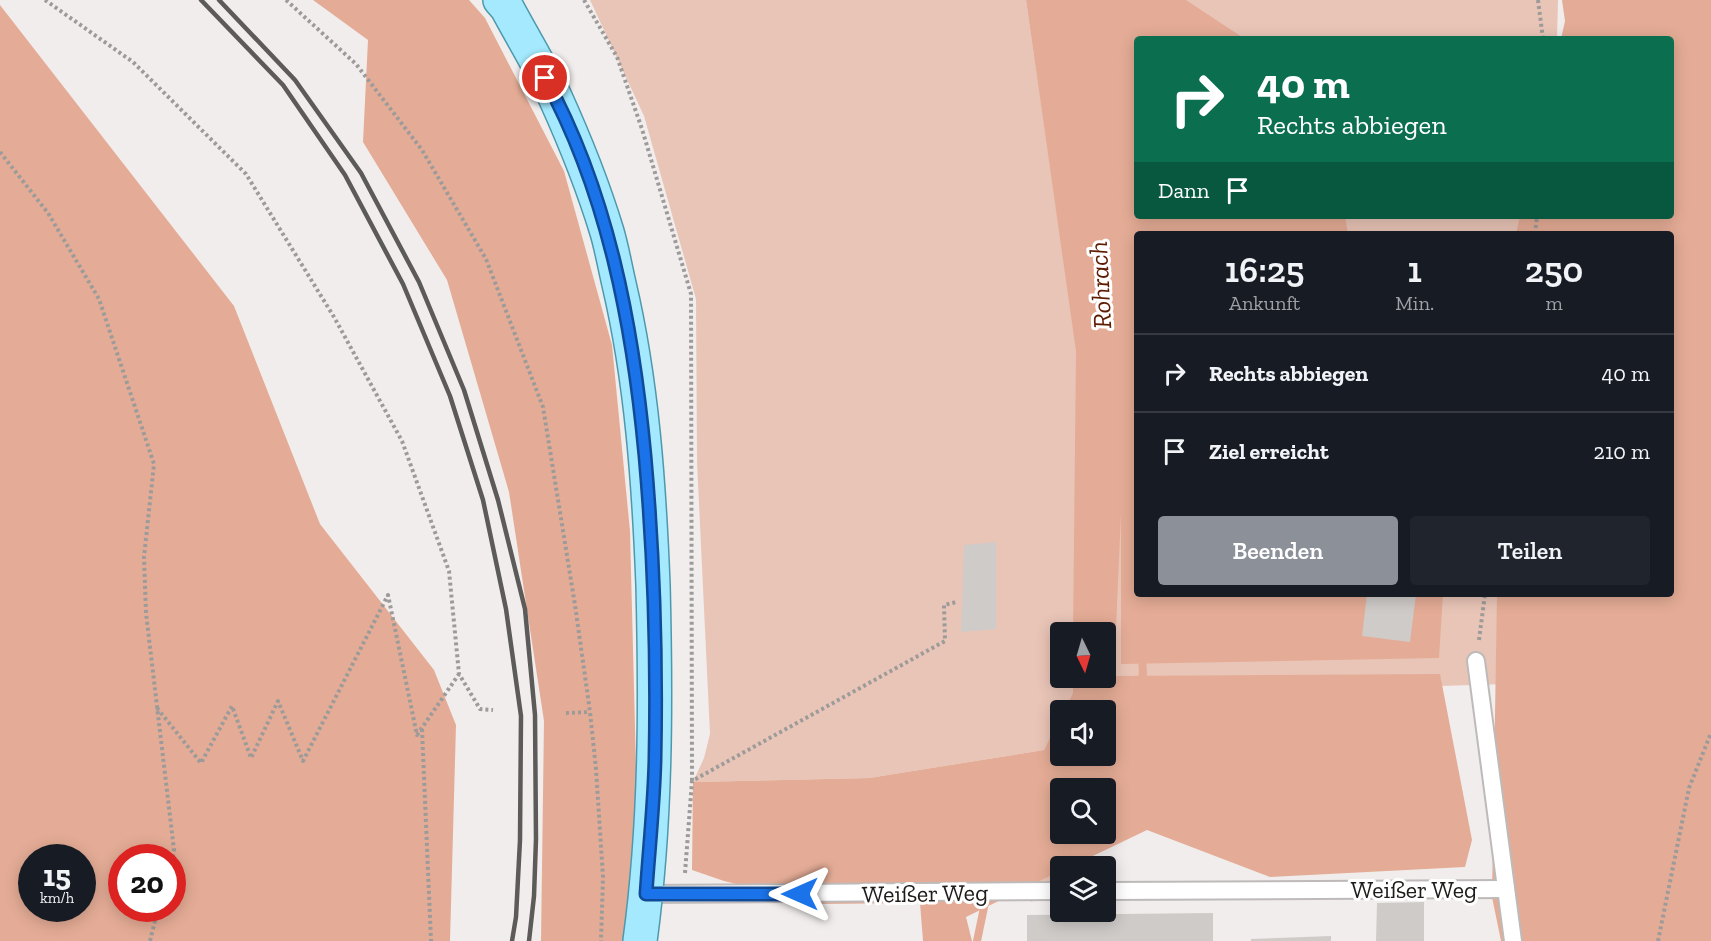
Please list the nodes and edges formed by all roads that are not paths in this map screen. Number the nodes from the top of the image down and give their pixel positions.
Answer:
1 (500, 0) edge
2 (1476, 661) road end
3 (1506, 889) junction
4 (1050, 891) edge
5 (1116, 891) edge
6 (646, 894) junction
7 (640, 941) edge
8 (1513, 941) edge

1 - 6 main road
2 - 3 lane
3 - 5 lane, Weißer Weg
3 - 8 lane
4 - 6 lane, Weißer Weg
6 - 7 main road

